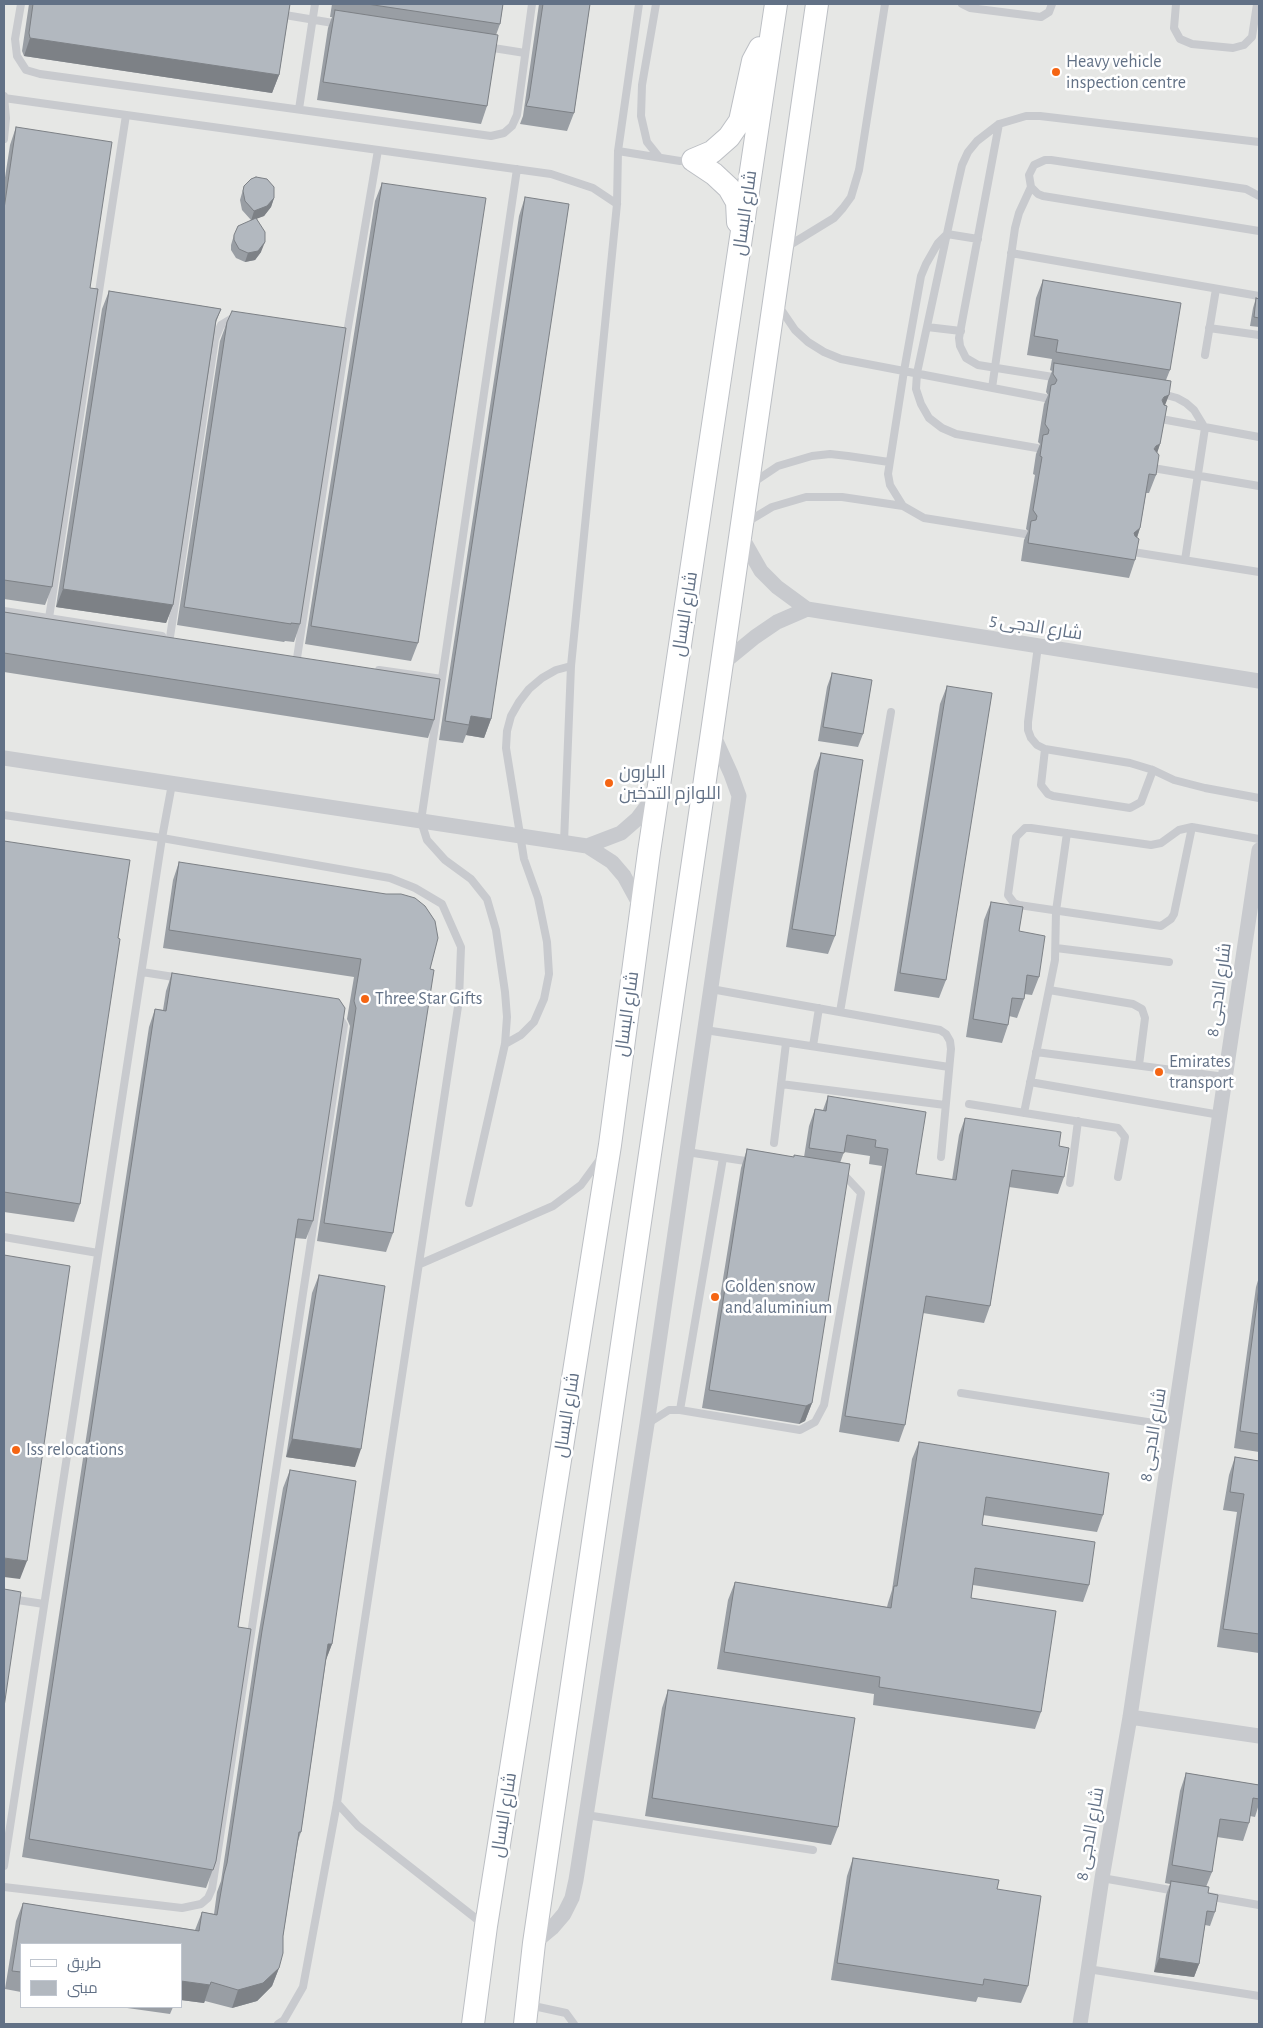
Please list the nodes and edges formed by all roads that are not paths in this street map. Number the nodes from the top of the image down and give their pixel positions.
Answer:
1 (21, 4) edge
2 (315, 4) edge
3 (532, 4) edge
4 (639, 4) edge
5 (656, 4) edge
6 (817, 4) edge
7 (885, 4) edge
8 (962, 4) edge
9 (1052, 4) edge
10 (1176, 4) edge
11 (1258, 4) edge
12 (998, 8) edge
13 (275, 14) edge
14 (775, 14) edge
15 (313, 20) junction
16 (351, 26) edge
17 (477, 45) edge
18 (525, 53) junction
19 (4, 97) edge
20 (298, 109) junction
21 (126, 114) junction
22 (999, 124) junction
23 (4, 139) edge
24 (1259, 142) edge
25 (378, 150) junction
26 (618, 151) junction
27 (659, 157) junction
28 (693, 160) junction
29 (518, 169) junction
30 (1031, 187) junction
31 (1259, 196) edge
32 (617, 204) junction
33 (1259, 231) edge
34 (947, 234) junction
35 (978, 240) junction
36 (740, 244) junction
37 (782, 250) junction
38 (1011, 253) junction
39 (1216, 288) junction
40 (1259, 296) edge
41 (775, 300) junction
42 (248, 314) edge
43 (927, 327) junction
44 (1209, 328) junction
45 (338, 331) edge
46 (347, 332) junction
47 (961, 332) junction
48 (1259, 335) edge
49 (1205, 355) dead end
50 (995, 368) junction
51 (904, 371) junction
52 (917, 373) junction
53 (1071, 380) edge
54 (992, 388) junction
55 (1148, 392) edge
56 (1045, 398) dead end
57 (1161, 419) edge
58 (1205, 428) junction
59 (1259, 437) edge
60 (1037, 448) dead end
61 (889, 462) junction
62 (1153, 468) edge
63 (1198, 476) junction
64 (748, 486) junction
65 (1259, 486) edge
66 (903, 506) junction
67 (741, 531) junction
68 (1025, 534) dead end
69 (1133, 552) edge
70 (1185, 560) junction
71 (1259, 572) edge
72 (807, 609) junction
73 (4, 611) edge
74 (49, 618) junction
75 (170, 637) junction
76 (180, 639) edge
77 (1038, 646) junction
78 (287, 656) edge
79 (297, 658) junction
80 (307, 659) edge
81 (722, 664) junction
82 (572, 666) junction
83 (374, 669) edge
84 (442, 679) junction
85 (1259, 681) edge
86 (891, 712) dead end
87 (712, 732) junction
88 (1045, 749) junction
89 (4, 758) edge
90 (1153, 770) junction
91 (172, 784) junction
92 (659, 790) junction
93 (1259, 798) edge
94 (4, 815) edge
95 (421, 821) junction
96 (1192, 827) junction
97 (1067, 833) junction
98 (520, 836) junction
99 (162, 838) junction
100 (1259, 839) edge
101 (564, 842) junction
102 (587, 846) junction
103 (1259, 850) edge
104 (642, 909) junction
105 (1056, 911) junction
106 (1056, 948) junction
107 (1169, 962) dead end
108 (142, 972) junction
109 (191, 979) edge
110 (710, 989) junction
111 (1049, 990) junction
112 (334, 1008) edge
113 (819, 1008) junction
114 (840, 1012) junction
115 (704, 1030) junction
116 (786, 1043) junction
117 (505, 1044) junction
118 (813, 1046) junction
119 (1036, 1052) junction
120 (1139, 1066) junction
121 (949, 1067) junction
122 (1226, 1077) junction
123 (1030, 1082) junction
124 (781, 1084) junction
125 (969, 1104) dead end
126 (946, 1105) junction
127 (1024, 1113) junction
128 (1220, 1116) junction
129 (1078, 1121) junction
130 (774, 1143) dead end
131 (610, 1145) junction
132 (686, 1152) junction
133 (941, 1156) dead end
134 (723, 1158) junction
135 (761, 1164) edge
136 (827, 1174) edge
137 (1118, 1177) dead end
138 (1070, 1183) dead end
139 (469, 1203) dead end
140 (4, 1237) edge
141 (98, 1253) junction
142 (420, 1264) junction
143 (961, 1393) dead end
144 (680, 1410) junction
145 (647, 1424) junction
146 (1173, 1426) junction
147 (4, 1598) edge
148 (44, 1604) junction
149 (1130, 1717) junction
150 (1259, 1736) edge
151 (337, 1803) junction
152 (586, 1815) junction
153 (812, 1850) dead end
154 (4, 1866) edge
155 (1102, 1878) junction
156 (4, 1887) edge
157 (1181, 1892) edge
158 (1201, 1895) edge
159 (1259, 1905) edge
160 (486, 1926) junction
161 (534, 1943) junction
162 (1088, 1969) junction
163 (1259, 1996) edge
164 (526, 2014) edge
165 (278, 2024) edge
166 (472, 2024) edge
167 (574, 2024) edge
168 (1080, 2024) edge

1 - 20 lane
2 - 15 lane
3 - 18 lane
4 - 26 lane
5 - 27 lane
6 - 37 street
7 - 37 lane
8 - 12 lane
9 - 12 lane
10 - 11 lane
13 - 15 lane
14 - 28 street
14 - 36 street, شارع البسال
15 - 16 lane
15 - 20 lane
17 - 18 lane
18 - 20 lane
19 - 21 lane
19 - 23 lane
21 - 25 lane
21 - 74 lane
22 - 24 lane
22 - 34 lane
22 - 35 lane
25 - 29 lane
25 - 46 lane
26 - 27 lane
26 - 32 lane
27 - 28 lane
28 - 36 street
29 - 32 lane
29 - 84 lane
30 - 31 lane
30 - 33 lane
30 - 38 lane
32 - 82 lane
34 - 35 lane
34 - 43 lane
34 - 51 lane
35 - 47 lane
36 - 92 street, شارع البسال
37 - 41 street
38 - 39 lane
38 - 50 lane
39 - 40 lane
39 - 44 lane
41 - 51 lane
41 - 64 street
42 - 75 lane
43 - 47 lane
43 - 52 lane
44 - 48 lane
44 - 49 lane
45 - 46 lane
46 - 79 lane
47 - 50 lane
50 - 53 lane
50 - 54 lane
51 - 52 lane
51 - 61 lane
52 - 54 lane
52 - 60 lane
54 - 56 lane
55 - 58 lane
57 - 58 lane
58 - 59 lane
58 - 63 lane
61 - 64 lane
61 - 66 lane
62 - 63 lane
63 - 65 lane
63 - 70 lane
64 - 67 street
66 - 67 lane
66 - 68 lane
67 - 72 street, شارع الدجى 5
67 - 81 street
69 - 70 lane
70 - 71 lane
72 - 77 street, شارع الدجى 5
72 - 81 street
73 - 74 lane
74 - 75 lane
75 - 76 lane
77 - 85 street, شارع الدجى 5
77 - 88 lane
78 - 79 lane
79 - 80 lane
81 - 87 street
82 - 98 lane
82 - 101 lane
83 - 84 lane
84 - 95 lane
86 - 114 lane
87 - 110 street
87 - 161 street
88 - 90 lane
88 - 90 lane
89 - 91 street
90 - 93 lane
91 - 95 street
91 - 99 lane
92 - 102 street
92 - 104 street, شارع البسال
94 - 99 lane
95 - 98 street
95 - 117 lane
96 - 97 lane
96 - 100 lane
96 - 105 lane
97 - 105 lane
97 - 105 lane
98 - 101 street
98 - 117 lane
99 - 108 lane
99 - 142 lane
101 - 102 street
102 - 104 street
103 - 122 street, شارع الدجى 8
104 - 131 street, شارع البسال
105 - 106 lane
106 - 107 lane
106 - 111 lane
108 - 109 lane
108 - 141 lane
110 - 113 lane
110 - 115 street
111 - 119 lane
111 - 120 lane
112 - 156 lane
113 - 114 lane
113 - 118 lane
114 - 121 lane
115 - 116 lane
115 - 132 street
116 - 118 lane
116 - 124 lane
117 - 139 lane
118 - 121 lane
119 - 120 lane
119 - 123 lane
120 - 122 lane
121 - 126 lane
122 - 128 street, شارع الدجى 8
123 - 127 lane
123 - 128 lane
124 - 126 lane
124 - 130 lane
125 - 127 lane
126 - 133 lane
127 - 129 lane
128 - 146 street, شارع الدجى 8
129 - 137 lane
129 - 138 lane
131 - 142 lane
131 - 160 street, شارع البسال
132 - 134 lane
132 - 145 street
134 - 135 lane
134 - 144 lane
136 - 144 lane
140 - 141 lane
141 - 148 lane
142 - 151 lane
143 - 146 lane
144 - 145 lane
145 - 152 street
146 - 149 street, شارع الدجى 8
147 - 148 lane
148 - 154 lane
149 - 150 street
149 - 155 street, شارع الدجى 8
151 - 160 lane
151 - 165 lane
152 - 153 lane
152 - 161 street
155 - 157 lane
155 - 162 street, شارع الدجى 8
158 - 159 lane
160 - 166 street, شارع البسال
161 - 164 street
162 - 163 lane
162 - 168 street, شارع الدجى 8
164 - 167 lane

